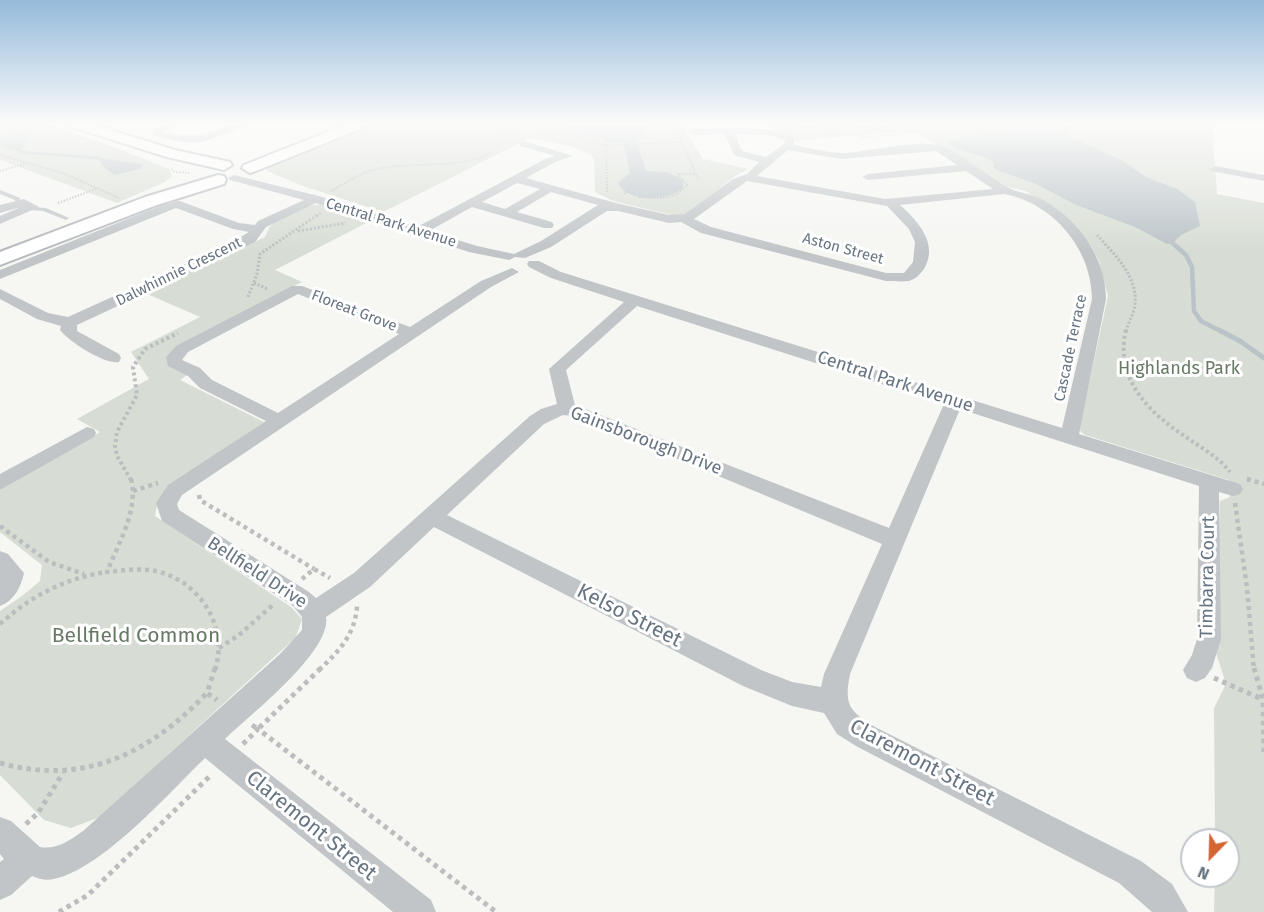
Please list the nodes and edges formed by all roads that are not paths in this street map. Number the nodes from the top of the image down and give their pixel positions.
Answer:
1 (211, 167) edge
2 (241, 167) edge
3 (243, 167) edge
4 (539, 167) edge
5 (543, 167) edge
6 (759, 167) edge
7 (890, 167) edge
8 (963, 167) edge
9 (969, 167) joint
10 (1215, 170) dead end
11 (228, 172) junction
12 (751, 177) junction
13 (868, 177) dead end
14 (1264, 178) edge
15 (516, 179) junction
16 (545, 187) junction
17 (1004, 191) junction
18 (0, 192) edge
19 (322, 199) junction
20 (613, 199) junction
21 (471, 203) junction
22 (890, 203) junction
23 (17, 204) junction
24 (0, 209) edge
25 (36, 209) junction
26 (507, 213) junction
27 (66, 218) dead end
28 (684, 219) junction
29 (0, 220) edge
30 (548, 225) dead end
31 (256, 229) junction
32 (419, 231) junction
33 (0, 259) edge
34 (513, 265) junction
35 (0, 275) edge
36 (275, 280) dead end
37 (297, 289) junction
38 (0, 293) edge
39 (635, 300) junction
40 (70, 322) junction
41 (411, 333) junction
42 (113, 357) dead end
43 (954, 401) junction
44 (566, 409) junction
45 (280, 421) junction
46 (87, 433) dead end
47 (1069, 437) junction
48 (1209, 481) junction
49 (0, 483) edge
50 (1233, 489) road end
51 (430, 516) junction
52 (895, 540) junction
53 (0, 560) edge
54 (0, 596) edge
55 (314, 612) junction
56 (1196, 670) road end
57 (833, 702) junction
58 (204, 740) junction
59 (11, 844) edge
60 (0, 884) edge
61 (412, 910) edge
62 (1171, 912) edge

1 - 11 street, Central Park Avenue
2 - 11 street
3 - 11 street
4 - 15 street
5 - 16 street
6 - 12 street
7 - 13 street
8 - 9 street
9 - 17 street
10 - 14 street
11 - 19 street, Central Park Avenue
11 - 33 street
12 - 22 street, Cascade Terrace
12 - 28 street
15 - 16 street
15 - 21 street
16 - 20 street
16 - 26 street
17 - 22 street, Cascade Terrace
17 - 47 street, Cascade Terrace
18 - 23 lane
19 - 31 street, Dalwhinnie Crescent
19 - 32 street, Central Park Avenue
20 - 28 street
20 - 34 street
21 - 26 street
21 - 32 street
22 - 28 street, Aston Street
23 - 24 street
23 - 25 street
25 - 27 lane
25 - 29 street
26 - 30 street
31 - 35 street
31 - 40 street, Dalwhinnie Crescent
32 - 34 street, Central Park Avenue
34 - 39 street, Central Park Avenue
34 - 41 street, Bellfield Drive
36 - 37 street, Floreat Grove
37 - 41 street, Floreat Grove
37 - 45 street, Floreat Grove
38 - 40 street
39 - 43 street, Central Park Avenue
39 - 44 street
40 - 42 street
41 - 45 street, Bellfield Drive
43 - 47 street, Central Park Avenue
43 - 52 street, Claremont Street
44 - 51 street, Gainsborough Drive
44 - 52 street, Gainsborough Drive
45 - 55 street, Bellfield Drive
46 - 49 street
47 - 48 street, Central Park Avenue
48 - 50 street, Central Park Avenue
48 - 56 street, Timbarra Court
51 - 55 street, Gainsborough Drive
51 - 57 street, Kelso Street
52 - 57 street, Claremont Street
53 - 54 street
55 - 58 street, Bellfield Drive
57 - 62 street, Claremont Street
58 - 59 street, Bellfield Drive
58 - 61 street, Claremont Street
59 - 60 street

